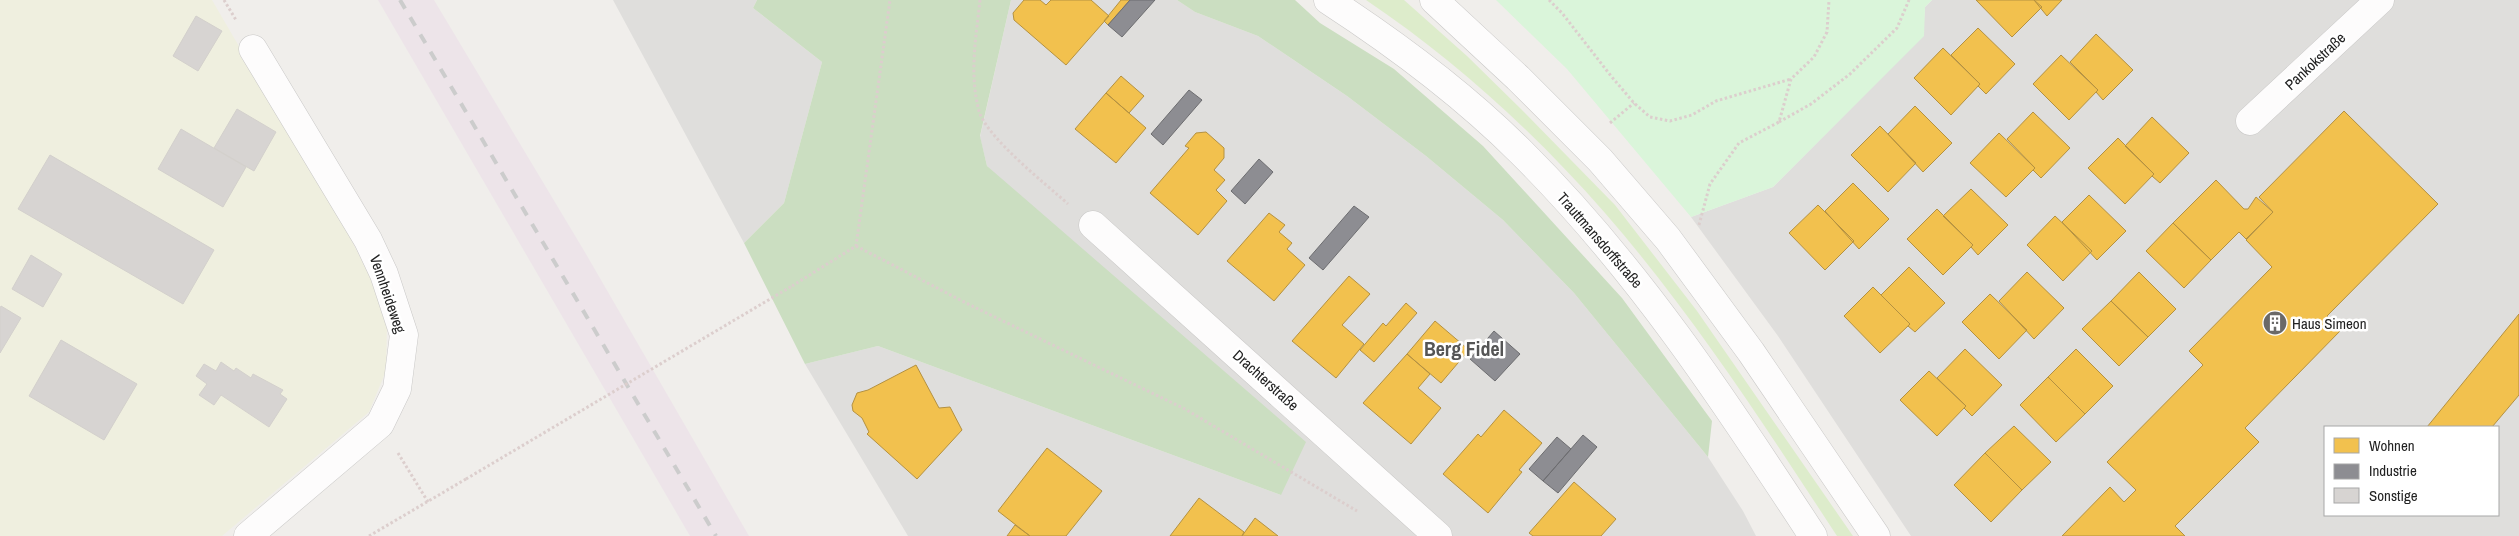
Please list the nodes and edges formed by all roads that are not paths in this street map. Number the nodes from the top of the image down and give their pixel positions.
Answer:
1 (1328, 0) edge
2 (1434, 0) edge
3 (2380, 0) edge
4 (253, 49) dead end
5 (2250, 122) dead end
6 (1092, 226) road end
7 (248, 536) edge
8 (1438, 536) edge
9 (1812, 536) edge
10 (1876, 536) edge

1 - 9 street, Trauttmansdorffstraße
2 - 10 street
3 - 5 street, Pankokstraße
4 - 7 street, Vennheideweg
6 - 8 street, Drachterstraße

